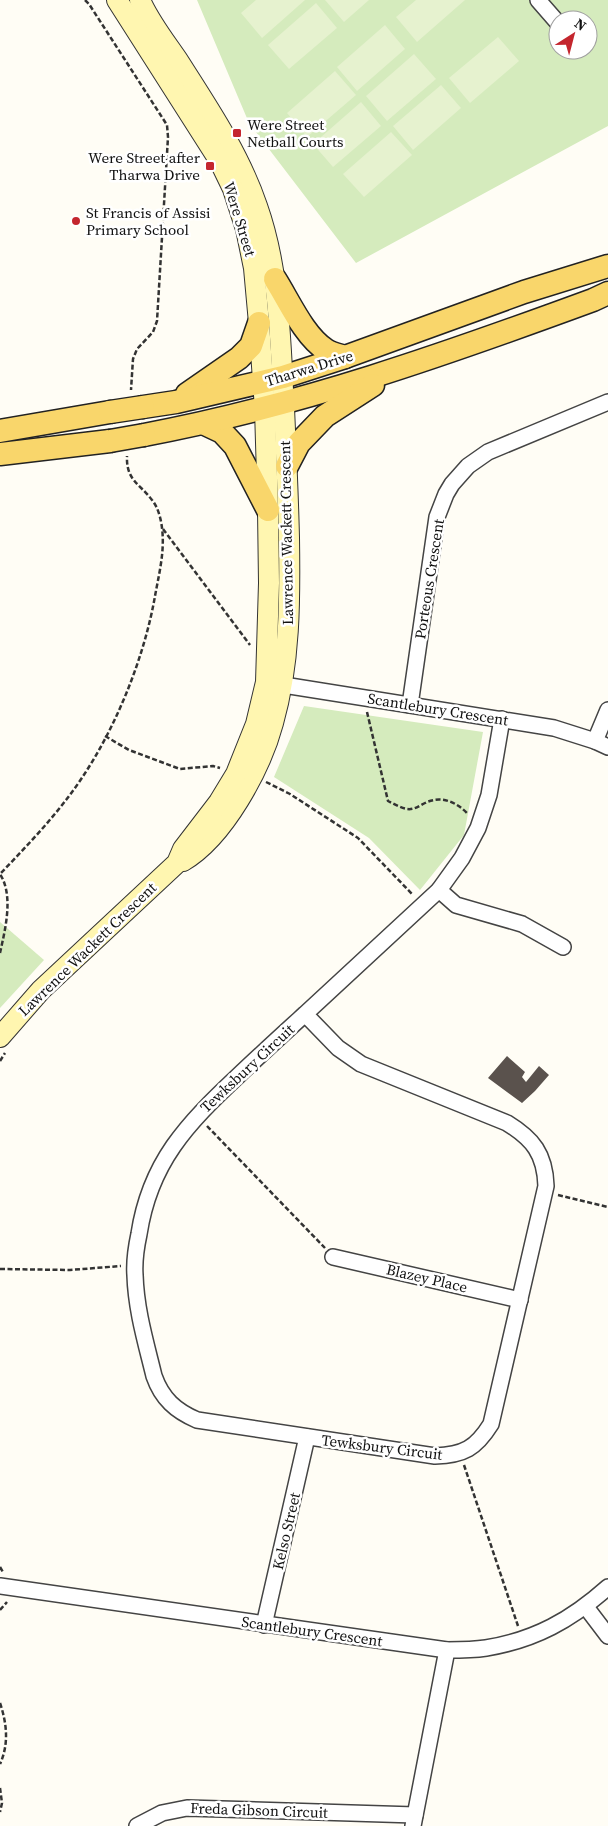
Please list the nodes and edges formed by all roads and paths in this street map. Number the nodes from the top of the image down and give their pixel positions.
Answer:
1 (117, 0) edge
2 (140, 0) edge
3 (538, 0) edge
4 (548, 12) edge
5 (608, 266) edge
6 (276, 279) junction
7 (608, 293) edge
8 (259, 323) junction
9 (345, 358) junction
10 (395, 371) junction
11 (273, 380) junction
12 (176, 402) junction
13 (608, 402) edge
14 (274, 406) junction
15 (205, 424) junction
16 (0, 431) edge
17 (0, 454) edge
18 (287, 466) junction
19 (268, 510) junction
20 (162, 528) dead end
21 (267, 654) junction
22 (274, 684) junction
23 (366, 698) junction
24 (410, 705) junction
25 (608, 710) edge
26 (502, 719) junction
27 (105, 736) dead end
28 (602, 744) edge
29 (236, 774) junction
30 (261, 779) dead end
31 (477, 829) junction
32 (177, 863) junction
33 (0, 874) edge
34 (439, 890) junction
35 (422, 905) junction
36 (563, 947) dead end
37 (0, 953) edge
38 (305, 1014) junction
39 (0, 1037) edge
40 (202, 1121) dead end
41 (544, 1192) junction
42 (608, 1207) edge
43 (333, 1257) joint
44 (135, 1267) junction
45 (0, 1269) edge
46 (520, 1300) junction
47 (307, 1437) junction
48 (462, 1460) dead end
49 (0, 1586) edge
50 (608, 1586) edge
51 (14, 1599) dead end
52 (586, 1607) junction
53 (0, 1609) edge
54 (264, 1624) junction
55 (608, 1636) edge
56 (523, 1639) junction
57 (447, 1650) junction
58 (0, 1703) edge
59 (0, 1764) edge
60 (0, 1788) edge
61 (0, 1812) edge
62 (414, 1821) edge
63 (137, 1826) edge

1 - 8 street, Were Street
2 - 6 street, Were Street
3 - 4 street
5 - 9 main road, Tharwa Drive
6 - 9 main road
6 - 11 street, Were Street
7 - 10 main road, Tharwa Drive
8 - 11 street, Were Street
8 - 12 main road
9 - 11 main road, Tharwa Drive
10 - 14 main road, Tharwa Drive
10 - 18 main road
11 - 12 main road, Tharwa Drive
11 - 14 street, Lawrence Wackett Crescent
12 - 16 main road, Tharwa Drive, bridge
13 - 24 street, Porteous Crescent
14 - 15 main road, Tharwa Drive
14 - 18 street, Lawrence Wackett Crescent
14 - 19 street, Lawrence Wackett Crescent
15 - 17 main road, Tharwa Drive, bridge
15 - 19 main road
18 - 22 street, Lawrence Wackett Crescent
19 - 21 street, Lawrence Wackett Crescent
20 - 21 path
21 - 22 street, Lawrence Wackett Crescent
22 - 23 street, Scantlebury Crescent
22 - 29 street, Lawrence Wackett Crescent
22 - 32 street, Lawrence Wackett Crescent
23 - 24 street, Scantlebury Crescent
23 - 31 path
24 - 26 street, Scantlebury Crescent
25 - 28 street
26 - 28 street, Scantlebury Crescent
26 - 31 street, Tewksbury Circuit
27 - 29 path
29 - 32 street, Lawrence Wackett Crescent
30 - 35 path
31 - 34 street, Tewksbury Circuit
32 - 39 street, Lawrence Wackett Crescent
33 - 37 path
34 - 35 street, Tewksbury Circuit
34 - 36 street
35 - 38 street, Tewksbury Circuit
38 - 41 street, Tewksbury Circuit
38 - 44 street, Tewksbury Circuit
40 - 43 path
41 - 42 path
41 - 46 street, Tewksbury Circuit
43 - 46 street, Blazey Place
44 - 45 path
44 - 47 street, Tewksbury Circuit
46 - 47 street, Tewksbury Circuit
47 - 54 street, Kelso Street
48 - 56 path
49 - 54 street, Scantlebury Crescent
50 - 52 street, Scantlebury Crescent
51 - 53 path
52 - 55 street
52 - 56 street, Scantlebury Crescent
54 - 57 street, Scantlebury Crescent
56 - 57 street, Scantlebury Crescent
57 - 62 street, Freda Gibson Circuit
58 - 59 path
60 - 61 path
62 - 63 street, Freda Gibson Circuit

